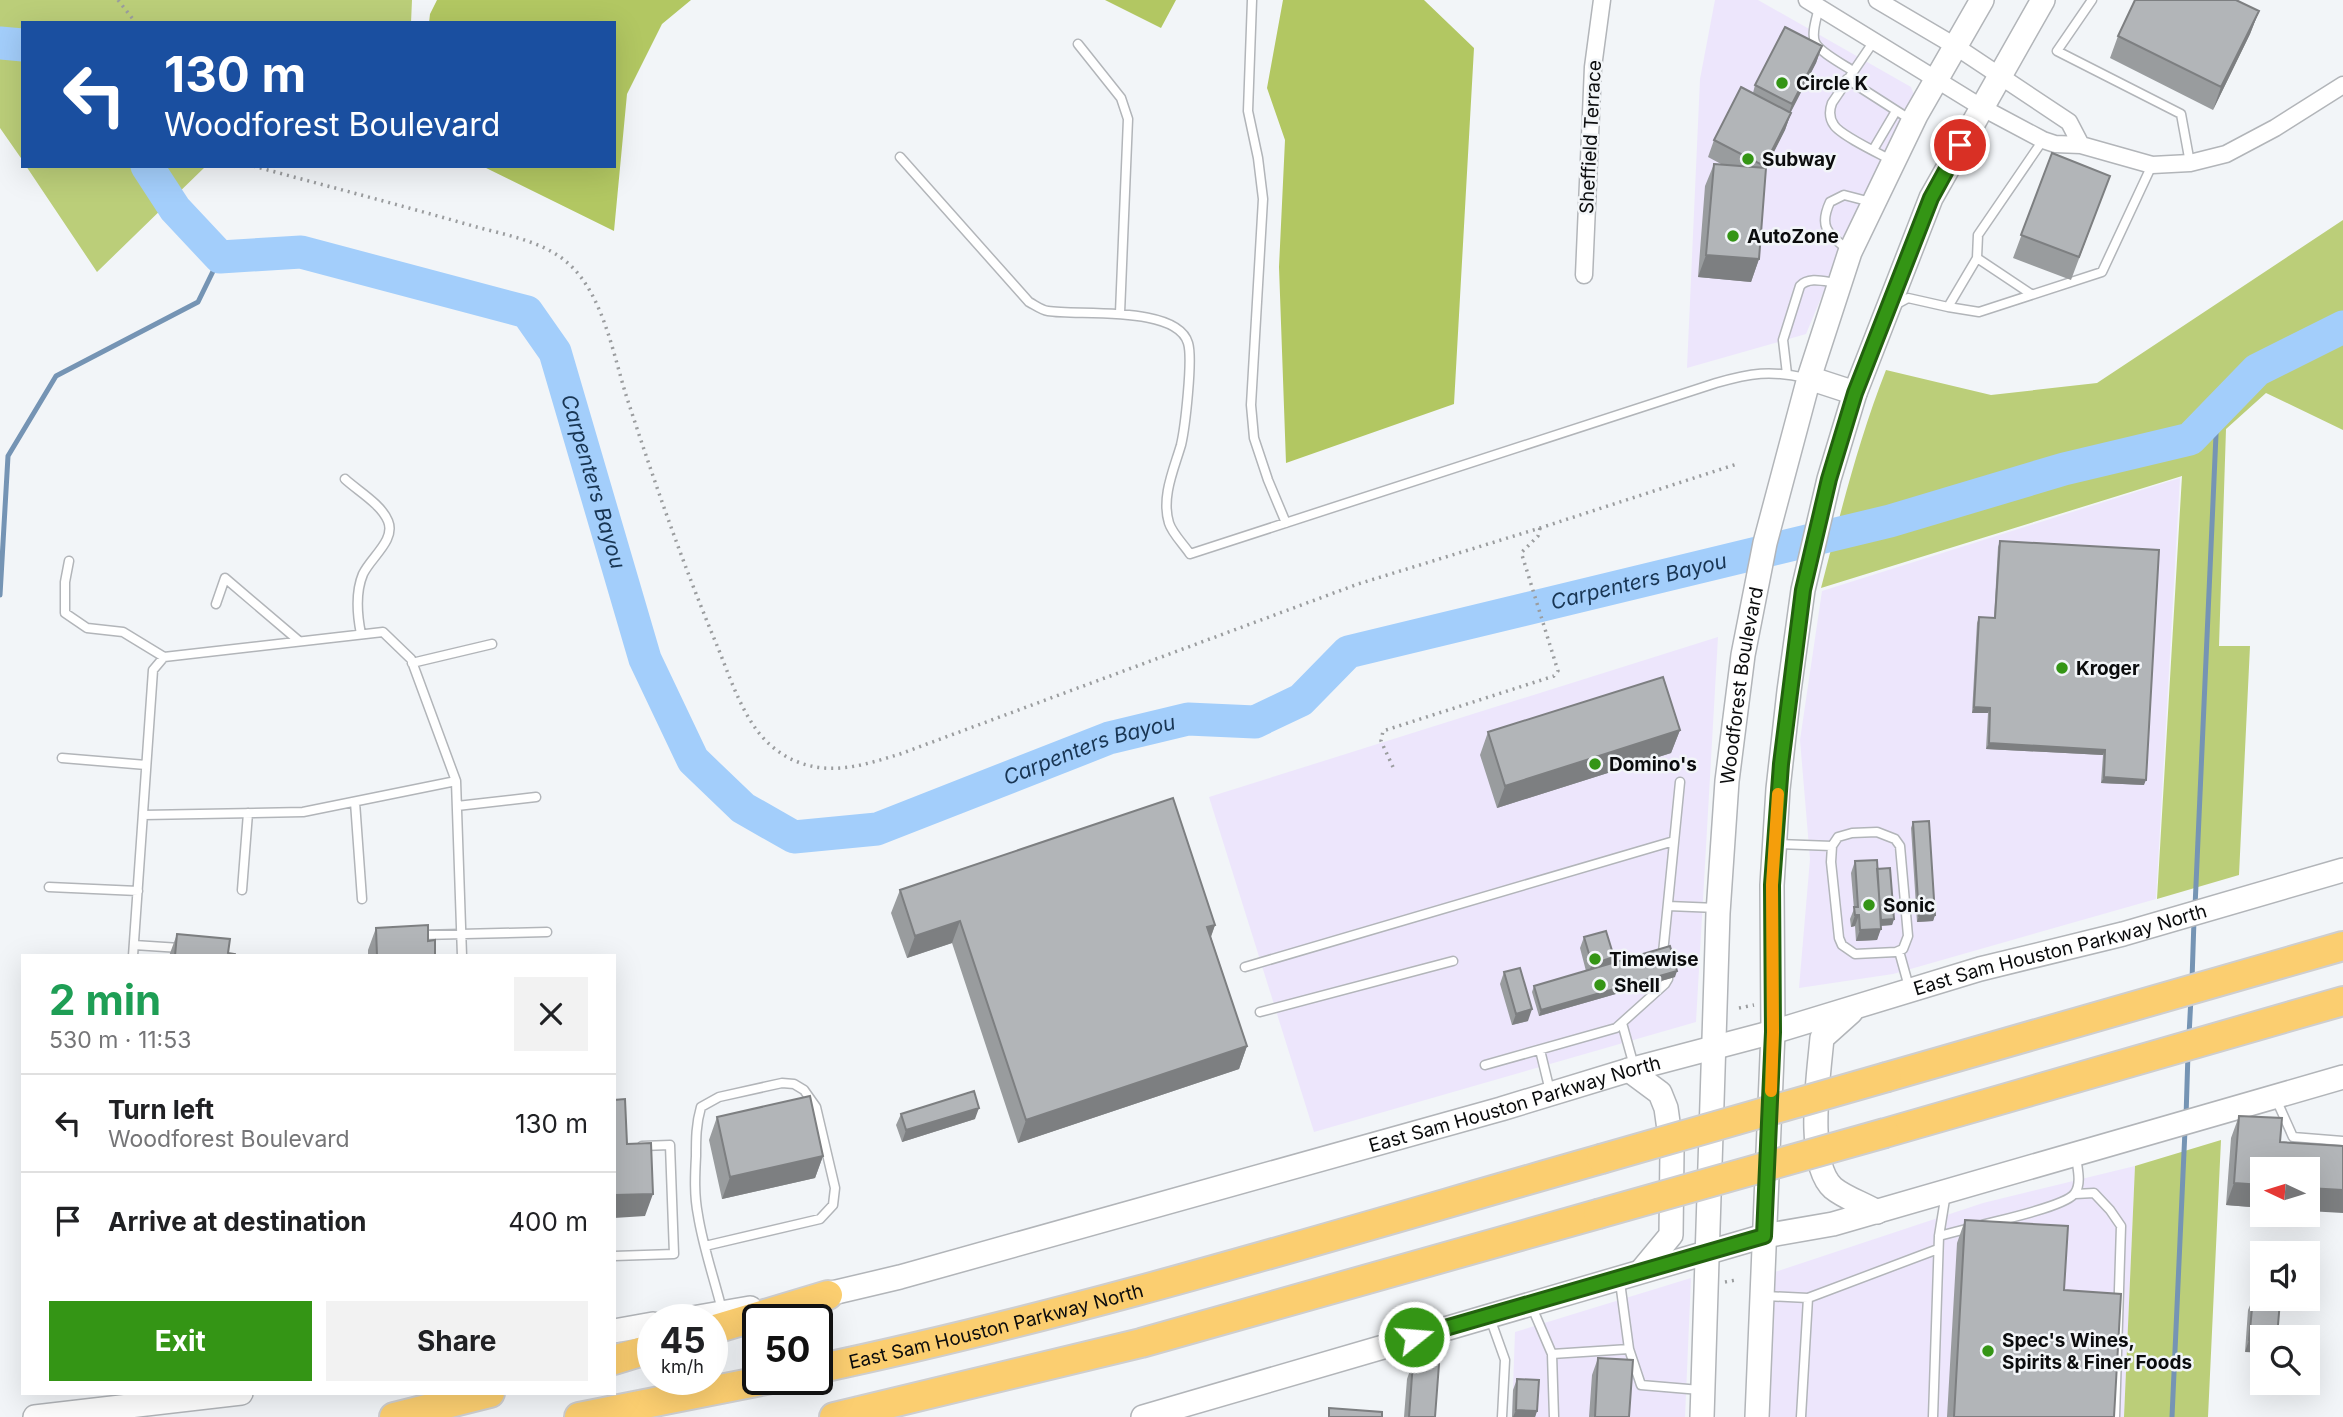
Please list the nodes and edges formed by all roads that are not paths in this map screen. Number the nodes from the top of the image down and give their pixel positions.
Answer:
1 (1252, 0) edge
2 (1602, 0) edge
3 (1877, 0) edge
4 (1982, 0) edge
5 (2043, 0) edge
6 (2092, 0) edge
7 (1816, 2) edge
8 (1874, 41) junction
9 (1078, 44) dead end
10 (1955, 46) junction
11 (1853, 71) junction
12 (1999, 75) junction
13 (1847, 79) junction
14 (1937, 79) junction
15 (2343, 85) edge
16 (1981, 107) junction
17 (1905, 116) junction
18 (2043, 140) junction
19 (2081, 145) junction
20 (1883, 155) junction
21 (900, 157) dead end
22 (2190, 163) junction
23 (2152, 165) junction
24 (1872, 202) junction
25 (1850, 251) junction
26 (1977, 258) junction
27 (1584, 275) dead end
28 (1840, 283) junction
29 (2031, 294) junction
30 (1948, 307) junction
31 (1888, 309) junction
32 (1120, 313) junction
33 (1798, 376) junction
34 (1855, 393) junction
35 (345, 479) dead end
36 (1286, 523) junction
37 (69, 561) dead end
38 (216, 604) dead end
39 (361, 634) junction
40 (299, 641) junction
41 (492, 644) dead end
42 (164, 657) junction
43 (412, 663) junction
44 (62, 758) dead end
45 (146, 765) junction
46 (456, 781) junction
47 (1680, 782) dead end
48 (536, 797) dead end
49 (355, 802) junction
50 (457, 806) junction
51 (248, 813) junction
52 (143, 815) junction
53 (1674, 841) junction
54 (1775, 844) junction
55 (1832, 846) junction
56 (2343, 870) edge
57 (49, 887) dead end
58 (242, 890) dead end
59 (138, 891) junction
60 (362, 899) dead end
61 (1668, 905) junction
62 (1719, 908) junction
63 (461, 932) junction
64 (547, 932) dead end
65 (412, 936) edge
66 (134, 945) junction
67 (2343, 946) edge
68 (194, 948) edge
69 (1899, 951) junction
70 (1663, 953) edge
71 (133, 954) edge
72 (462, 954) edge
73 (1452, 961) dead end
74 (1245, 968) dead end
75 (1668, 979) edge
76 (1910, 990) junction
77 (2343, 1001) edge
78 (1858, 1005) junction
79 (1260, 1012) dead end
80 (1622, 1023) junction
81 (1773, 1032) junction
82 (1715, 1048) junction
83 (1540, 1050) junction
84 (1485, 1065) dead end
85 (1632, 1070) junction
86 (2343, 1077) edge
87 (1550, 1094) junction
88 (2275, 1096) junction
89 (2343, 1141) edge
90 (634, 1147) edge
91 (2076, 1155) junction
92 (1947, 1192) junction
93 (2075, 1194) junction
94 (1877, 1212) junction
95 (1764, 1236) junction
96 (1939, 1237) junction
97 (705, 1246) junction
98 (1938, 1249) junction
99 (1708, 1252) junction
100 (616, 1256) edge
101 (1642, 1270) junction
102 (1619, 1277) junction
103 (828, 1295) joint
104 (1762, 1296) junction
105 (1808, 1298) junction
106 (1530, 1303) junction
107 (714, 1304) edge
108 (1489, 1315) junction
109 (728, 1318) edge
110 (637, 1327) edge
111 (616, 1331) edge
112 (1629, 1349) junction
113 (637, 1353) edge
114 (1552, 1354) junction
115 (616, 1359) edge
116 (833, 1365) edge
117 (742, 1385) edge
118 (1703, 1390) junction
119 (221, 1395) edge
120 (482, 1395) edge
121 (35, 1417) edge
122 (394, 1417) edge
123 (579, 1417) edge
124 (834, 1417) edge
125 (1143, 1417) edge
126 (1502, 1417) edge
127 (1554, 1417) edge
128 (1702, 1417) edge
129 (1757, 1417) edge
130 (1801, 1417) edge
131 (1933, 1417) edge
132 (2115, 1417) edge

1 - 36 lane
2 - 27 street, Sheffield Terrace
3 - 10 street
4 - 10 main road, Woodforest Boulevard
5 - 12 main road
6 - 22 lane
7 - 8 street
7 - 11 lane
8 - 11 lane
8 - 14 street
9 - 32 lane
10 - 12 street
10 - 14 main road, Woodforest Boulevard
11 - 13 lane
12 - 16 main road
12 - 19 street
13 - 17 lane
13 - 20 lane
14 - 16 street
14 - 17 main road, Woodforest Boulevard
15 - 22 street
16 - 18 street
16 - 31 main road
17 - 20 main road, Woodforest Boulevard
18 - 19 street
18 - 26 lane
19 - 23 street
20 - 24 main road, Woodforest Boulevard
21 - 32 lane
22 - 23 street
23 - 29 lane
24 - 25 main road, Woodforest Boulevard
24 - 25 lane
25 - 28 main road, Woodforest Boulevard
26 - 29 lane
26 - 30 lane
28 - 33 main road, Woodforest Boulevard
28 - 33 lane
29 - 30 lane
30 - 31 lane
31 - 34 main road
32 - 36 lane
33 - 34 main road
33 - 36 lane
33 - 62 main road, Woodforest Boulevard
34 - 54 main road
35 - 39 lane
37 - 42 lane
38 - 40 lane
39 - 40 lane
39 - 43 lane
40 - 42 lane
41 - 43 lane
42 - 45 lane
43 - 46 lane
44 - 45 lane
45 - 52 lane
46 - 49 lane
46 - 50 lane
47 - 53 lane
48 - 50 lane
49 - 51 lane
49 - 60 lane
50 - 63 lane
51 - 52 lane
51 - 58 lane
52 - 59 lane
53 - 61 lane
53 - 74 lane
54 - 55 lane
54 - 81 main road
55 - 69 lane
55 - 69 lane
56 - 76 main road, East Sam Houston Parkway North
57 - 59 lane
59 - 66 lane
61 - 62 lane
61 - 70 lane
62 - 82 main road, Woodforest Boulevard
63 - 64 lane
63 - 65 lane
63 - 72 lane
66 - 68 lane
66 - 71 lane
67 - 116 highway, East Sam Houston Parkway North, bridge
69 - 76 lane
73 - 79 lane
75 - 80 lane
76 - 78 main road, East Sam Houston Parkway North
77 - 124 highway, bridge
78 - 81 main road, East Sam Houston Parkway North
78 - 94 main road
80 - 83 lane
80 - 85 lane
81 - 82 main road, East Sam Houston Parkway North
81 - 95 main road
82 - 85 main road, East Sam Houston Parkway North
82 - 99 main road, Woodforest Boulevard
83 - 84 lane
83 - 87 lane
85 - 87 main road, East Sam Houston Parkway North
85 - 101 main road
86 - 88 main road
87 - 103 main road, East Sam Houston Parkway North
88 - 89 lane
88 - 91 main road
90 - 100 lane
91 - 92 main road
91 - 93 lane
92 - 94 main road
92 - 96 lane
93 - 96 lane
93 - 132 lane
94 - 95 main road
95 - 99 main road
95 - 104 main road
96 - 98 lane
97 - 97 lane
97 - 107 lane
98 - 105 lane
98 - 131 lane
99 - 101 main road
99 - 118 main road, Woodforest Boulevard
101 - 102 main road
102 - 106 main road
102 - 112 lane
103 - 109 highway
104 - 105 lane
104 - 129 main road
105 - 130 lane
106 - 108 main road
106 - 114 lane
108 - 125 main road
108 - 126 lane
110 - 111 main road
112 - 114 lane
112 - 118 lane
113 - 115 highway
114 - 127 lane
117 - 123 highway
118 - 128 main road, Woodforest Boulevard
119 - 121 main road
120 - 122 highway

